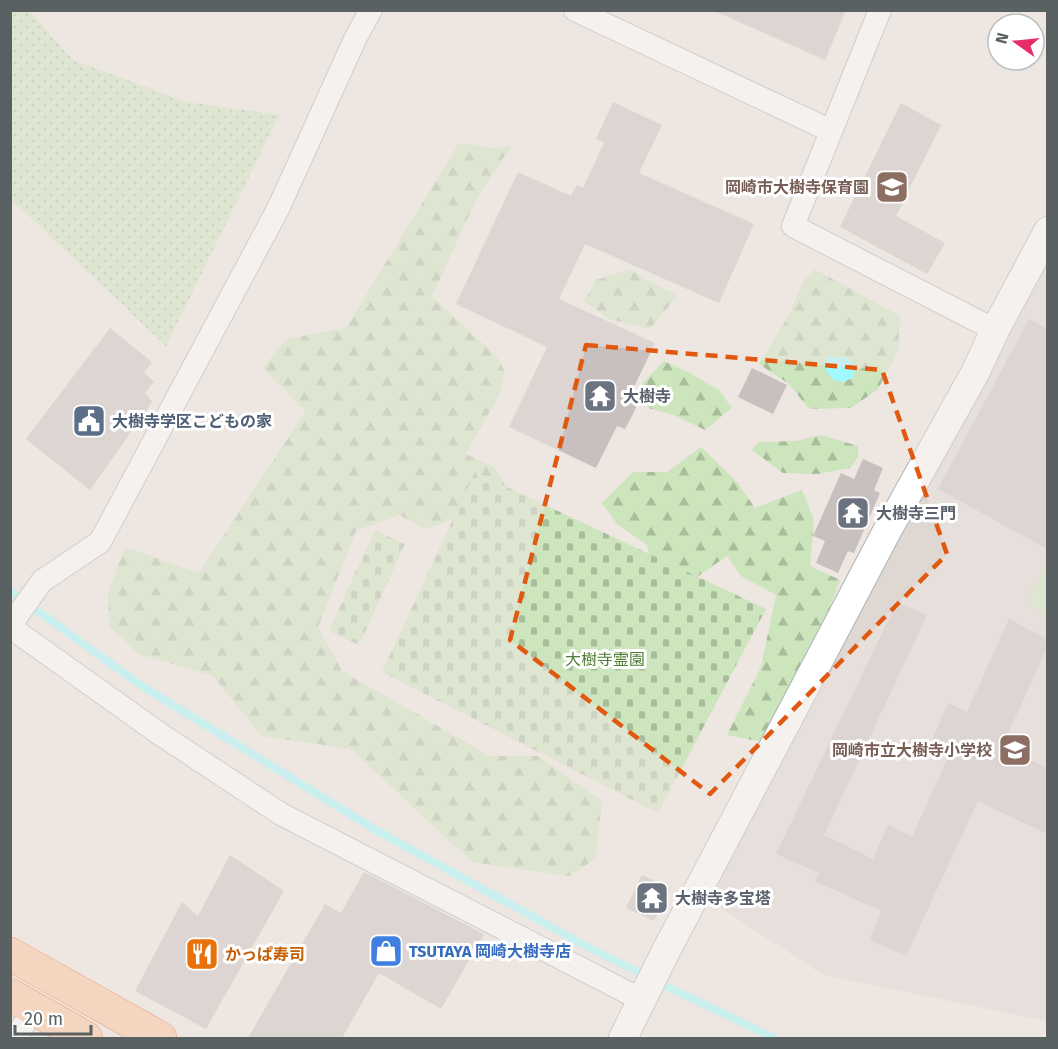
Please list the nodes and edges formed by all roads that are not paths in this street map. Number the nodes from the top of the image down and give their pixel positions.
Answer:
1 (371, 10) edge
2 (575, 10) edge
3 (879, 10) edge
4 (831, 131) junction
5 (1047, 231) edge
6 (995, 330) junction
7 (10, 626) edge
8 (10, 954) edge
9 (642, 1000) junction
10 (22, 1002) edge
11 (628, 1037) edge
12 (16, 1038) edge
13 (86, 1038) edge
14 (160, 1038) edge

1 - 7 street
2 - 4 street
3 - 4 street
4 - 6 street
5 - 6 street
6 - 9 street
7 - 9 street
8 - 14 highway
9 - 11 street
10 - 12 street
10 - 13 highway

